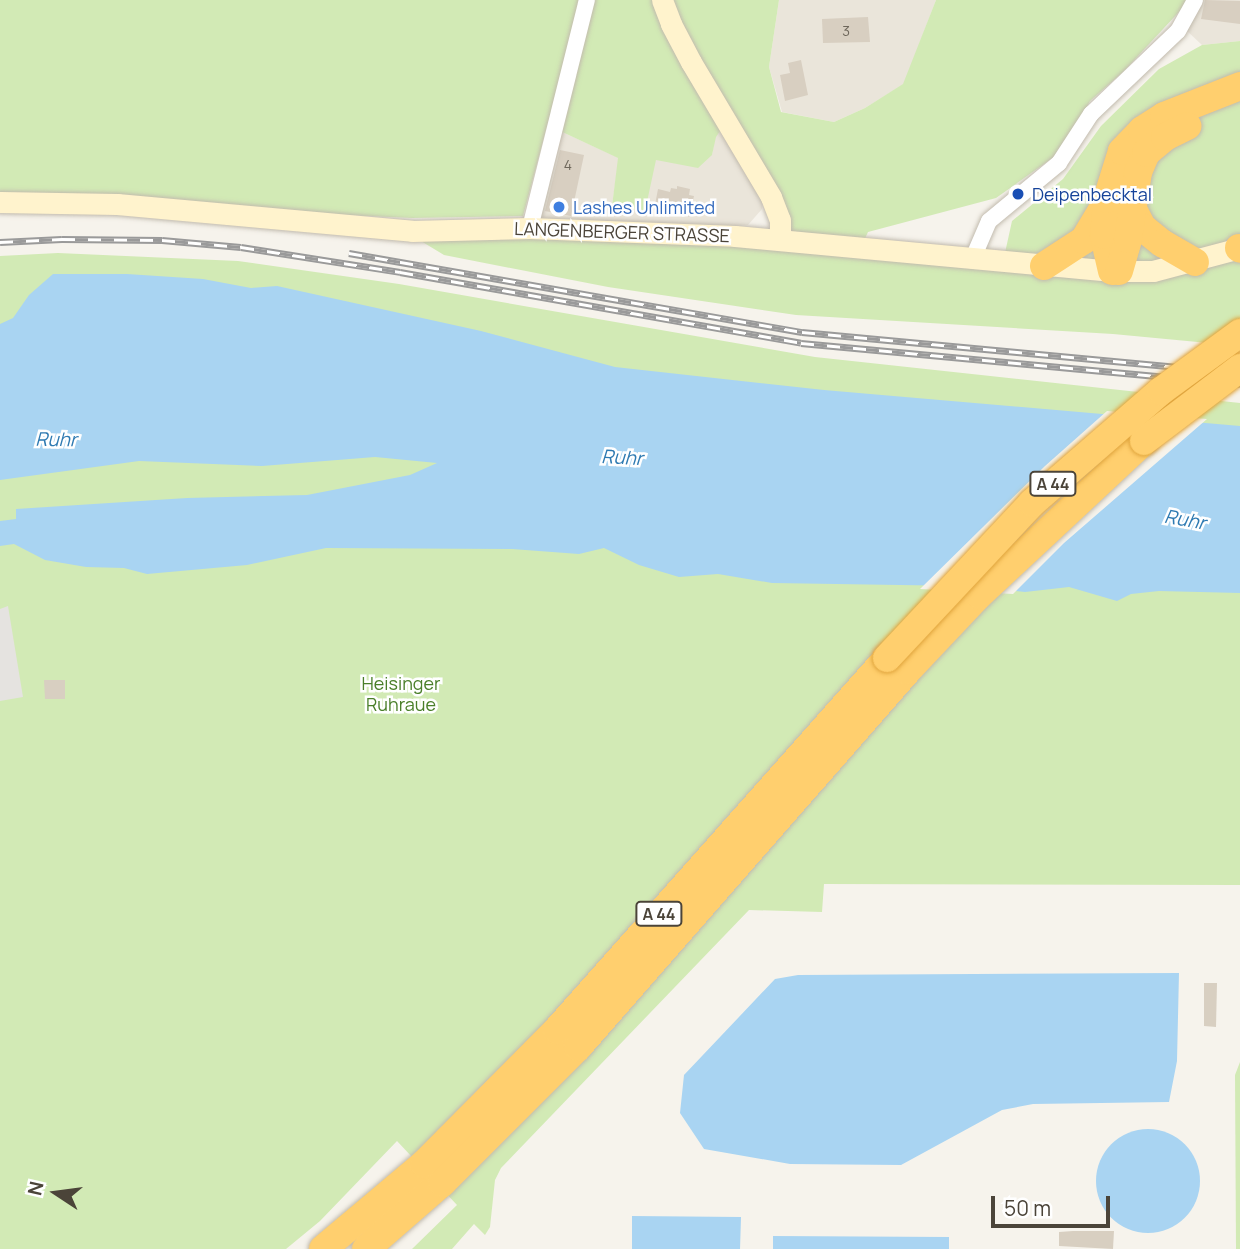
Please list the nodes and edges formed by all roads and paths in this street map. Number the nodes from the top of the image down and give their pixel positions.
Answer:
1 (587, 0) edge
2 (662, 0) edge
3 (1195, 0) edge
4 (1240, 86) edge
5 (1240, 106) edge
6 (1107, 199) junction
7 (0, 202) edge
8 (1133, 209) junction
9 (530, 228) junction
10 (780, 239) junction
11 (1240, 248) edge
12 (973, 258) junction
13 (1195, 262) junction
14 (1044, 266) junction
15 (1115, 271) junction
16 (1240, 333) edge
17 (1240, 368) edge
18 (433, 1173) junction
19 (323, 1249) edge
20 (366, 1249) edge
21 (389, 1249) edge

1 - 9 street
2 - 10 main road
3 - 12 street
4 - 6 highway
5 - 8 highway
6 - 14 highway
6 - 15 highway
7 - 9 main road, LANGENBERGER STRASSE
8 - 13 highway
8 - 15 highway
9 - 10 main road, LANGENBERGER STRASSE
10 - 12 main road, LANGENBERGER STRASSE
11 - 13 main road, LANGENBERGER STRASSE
12 - 14 main road, LANGENBERGER STRASSE
13 - 15 main road, LANGENBERGER STRASSE
14 - 15 main road, LANGENBERGER STRASSE
16 - 18 highway, A 44, bridge
17 - 18 highway, A 44, bridge
18 - 19 highway, A 44
18 - 20 highway, A 44
18 - 21 highway

